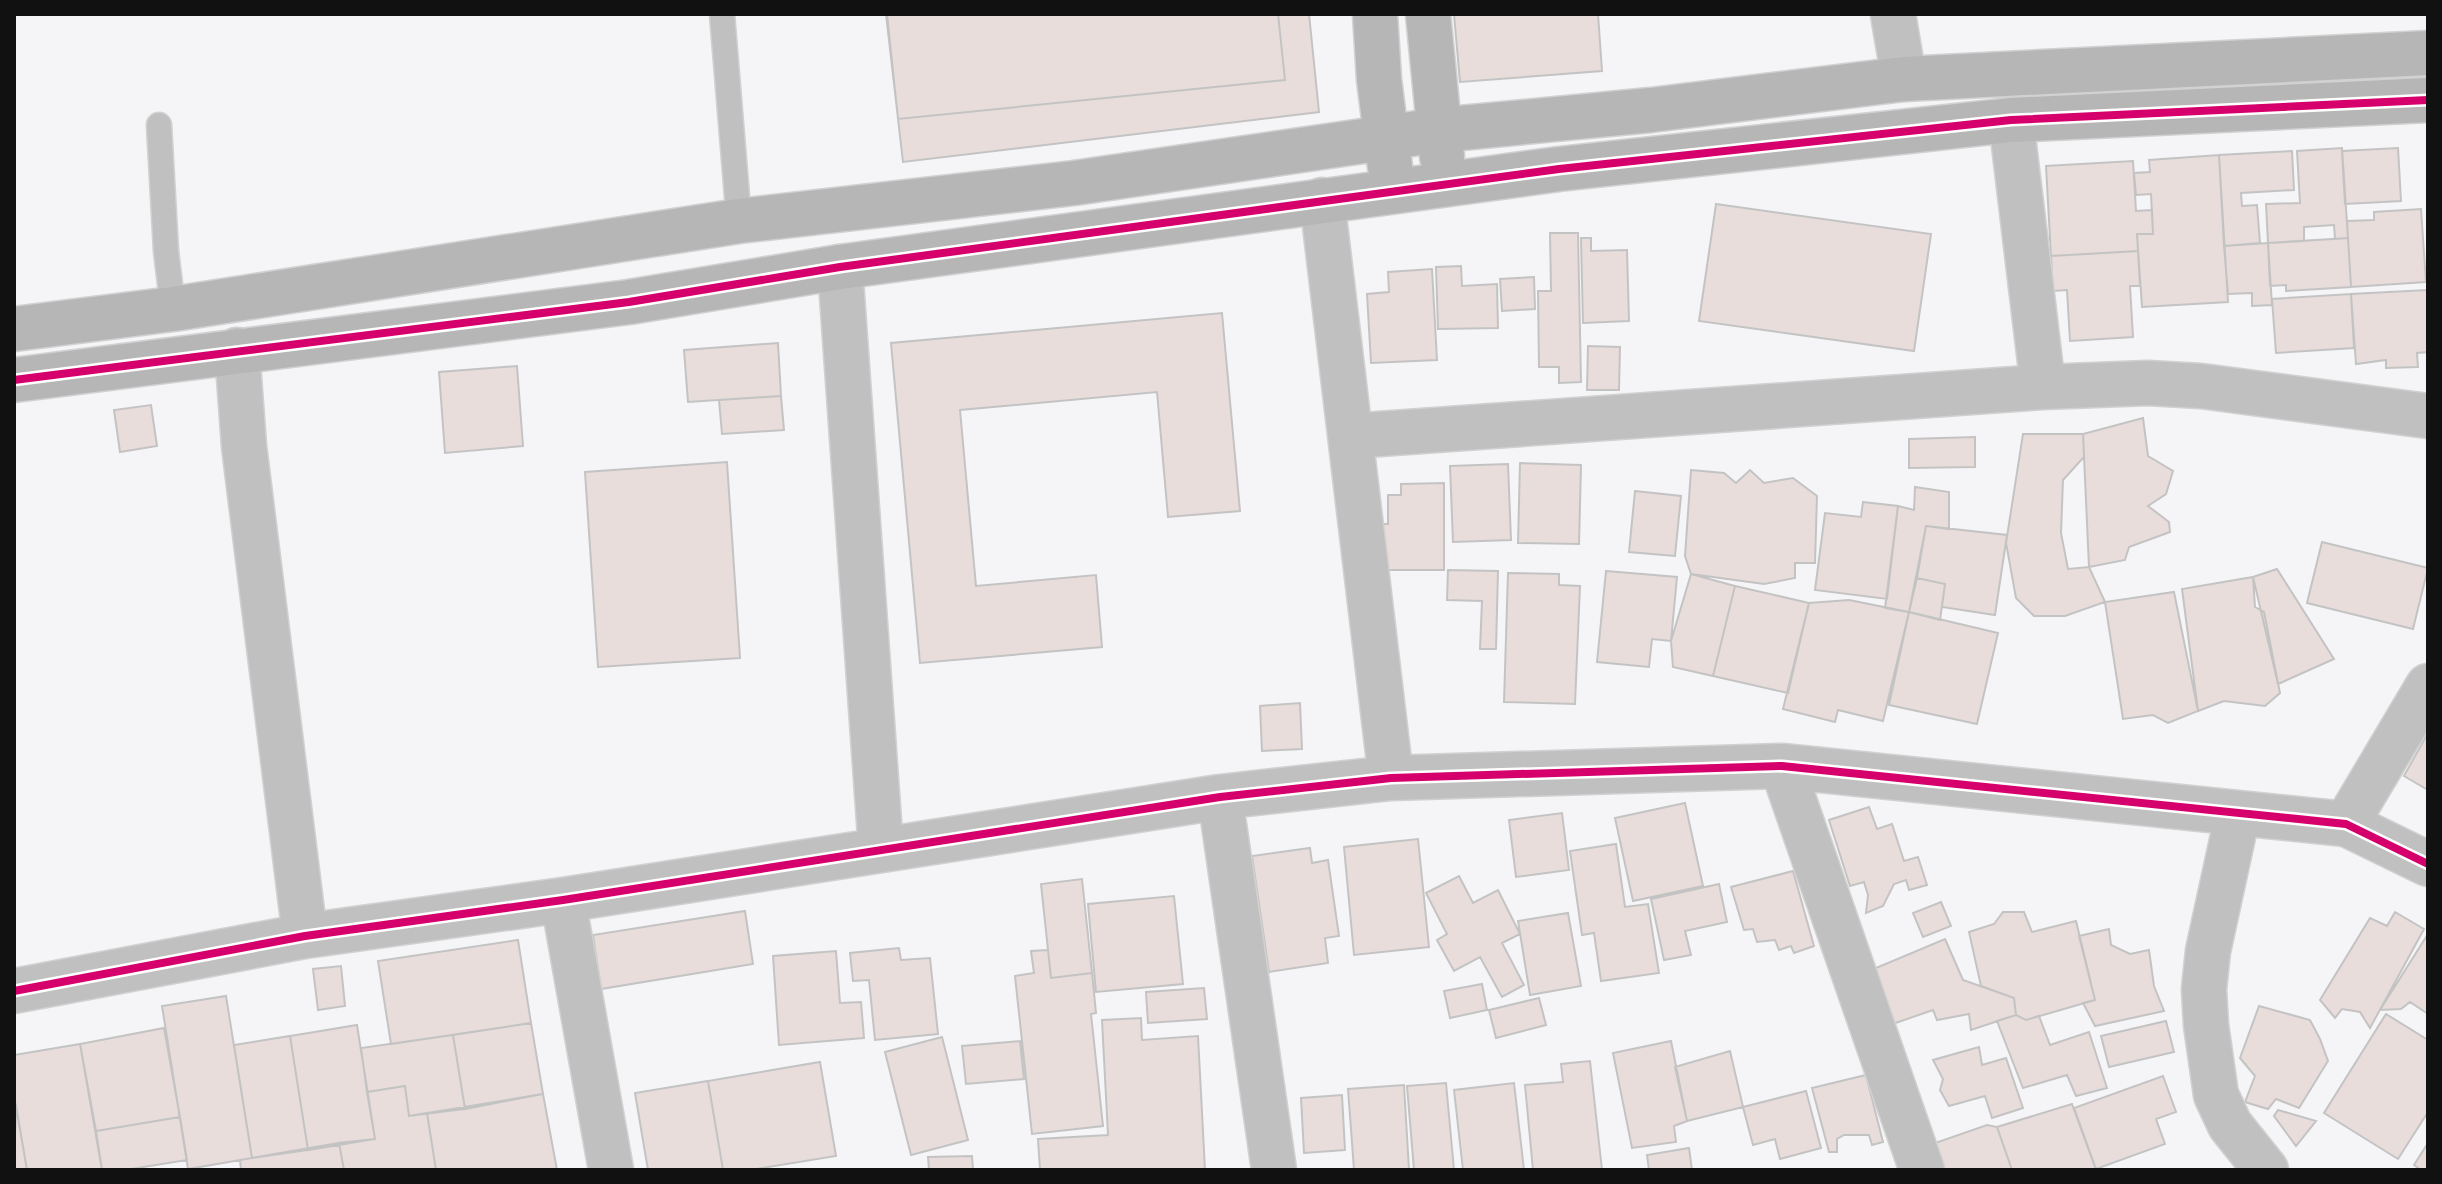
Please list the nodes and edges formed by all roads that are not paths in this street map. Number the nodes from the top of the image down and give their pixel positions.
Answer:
1 (722, 14) edge
2 (1375, 14) edge
3 (1428, 14) edge
4 (1893, 14) edge
5 (2428, 53) edge
6 (1904, 79) junction
7 (2428, 100) edge
8 (2011, 120) junction
9 (159, 125) dead end
10 (1439, 130) junction
11 (1386, 139) junction
12 (1444, 183) junction
13 (1394, 190) junction
14 (1322, 200) junction
15 (739, 221) junction
16 (619, 241) junction
17 (840, 267) junction
18 (629, 302) junction
19 (173, 309) junction
20 (14, 329) edge
21 (237, 350) junction
22 (14, 380) edge
23 (2043, 387) junction
24 (2428, 416) edge
25 (1351, 436) junction
26 (2428, 686) edge
27 (1782, 766) junction
28 (1391, 778) junction
29 (1220, 797) junction
30 (2238, 813) junction
31 (2346, 824) junction
32 (881, 850) junction
33 (2428, 864) edge
34 (563, 900) junction
35 (305, 936) junction
36 (14, 991) edge
37 (611, 1170) edge
38 (1274, 1170) edge
39 (1922, 1170) edge
40 (2266, 1170) edge

1 - 15 lane
2 - 11 street
3 - 10 street
4 - 6 street
5 - 6 street
6 - 10 street
7 - 8 street
8 - 12 street
8 - 23 street
9 - 19 lane
10 - 11 street
10 - 12 street
11 - 13 street
11 - 15 street
12 - 13 street
13 - 14 street
14 - 17 street
14 - 25 street
15 - 16 street
16 - 18 street
16 - 19 street
17 - 18 street
17 - 32 street
18 - 21 street
19 - 20 street
21 - 22 street
21 - 35 street
23 - 24 street
23 - 25 street
25 - 28 street
26 - 31 street
27 - 28 street
27 - 30 street
27 - 39 street
28 - 29 street
29 - 32 street
29 - 38 street
30 - 31 street
30 - 40 street
31 - 33 street
32 - 34 street
34 - 35 street
34 - 37 street
35 - 36 street

